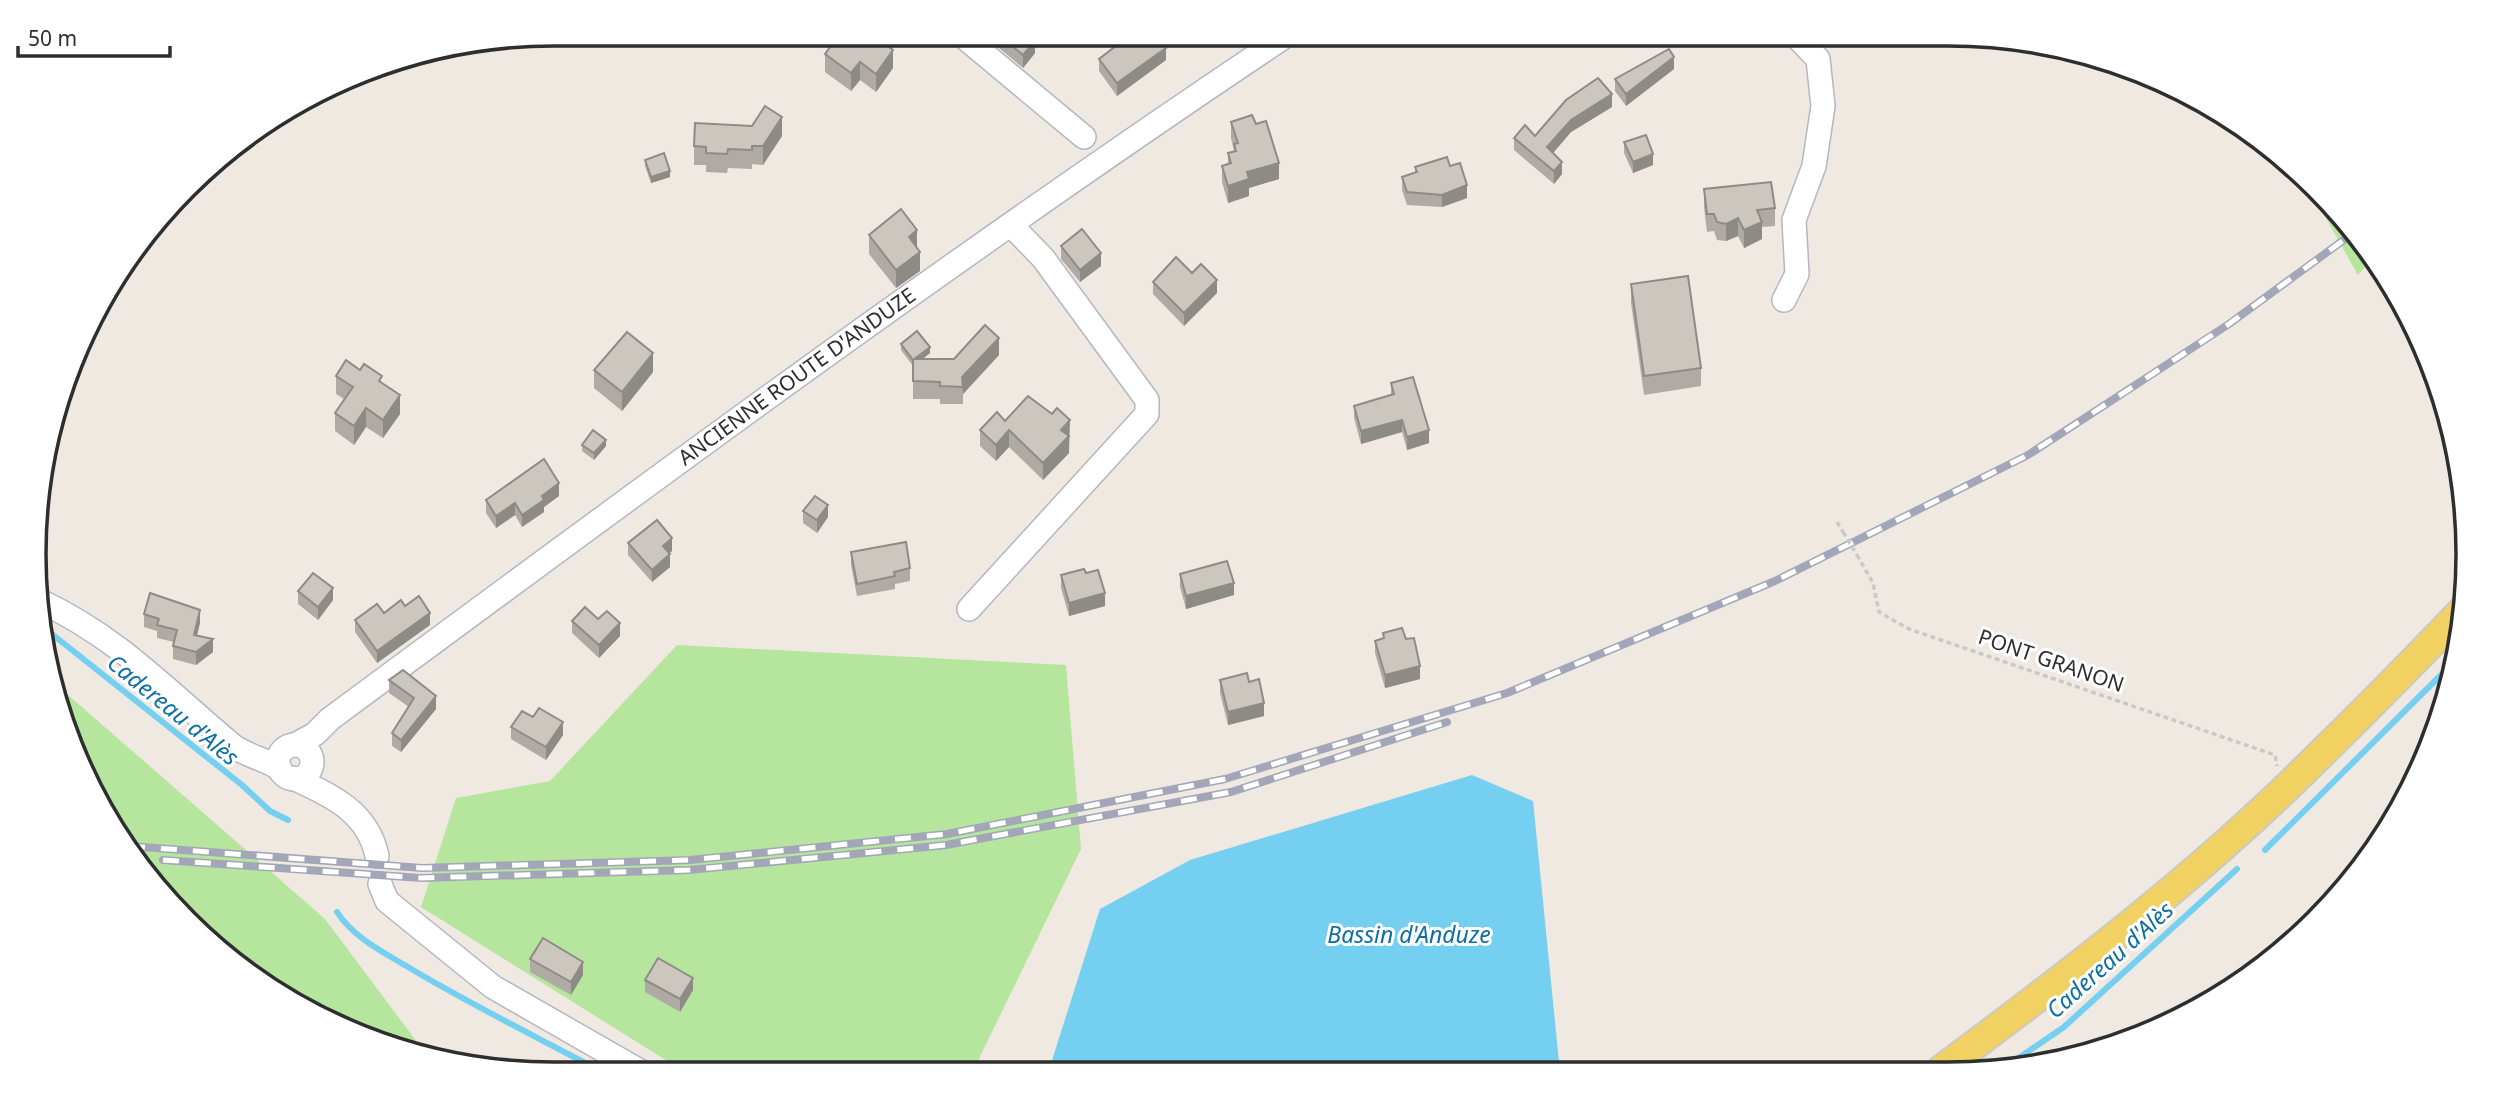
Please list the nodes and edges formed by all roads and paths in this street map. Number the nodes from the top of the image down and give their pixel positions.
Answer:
1 (975, 46) edge
2 (1271, 46) edge
3 (1806, 46) edge
4 (1084, 136) dead end
5 (1011, 225) junction
6 (1784, 300) dead end
7 (1837, 522) dead end
8 (49, 605) edge
9 (969, 609) dead end
10 (2452, 622) edge
11 (293, 757) junction
12 (2282, 792) junction
13 (377, 856) dead end
14 (380, 884) dead end
15 (624, 1062) edge
16 (1951, 1062) edge

1 - 4 street
2 - 5 street, ANCIENNE ROUTE D'ANDUZE
3 - 6 street
5 - 9 street
5 - 11 street, ANCIENNE ROUTE D'ANDUZE
7 - 12 path, PONT GRANON, bridge
8 - 11 street
10 - 12 main road
11 - 13 street
12 - 16 main road
14 - 15 street

